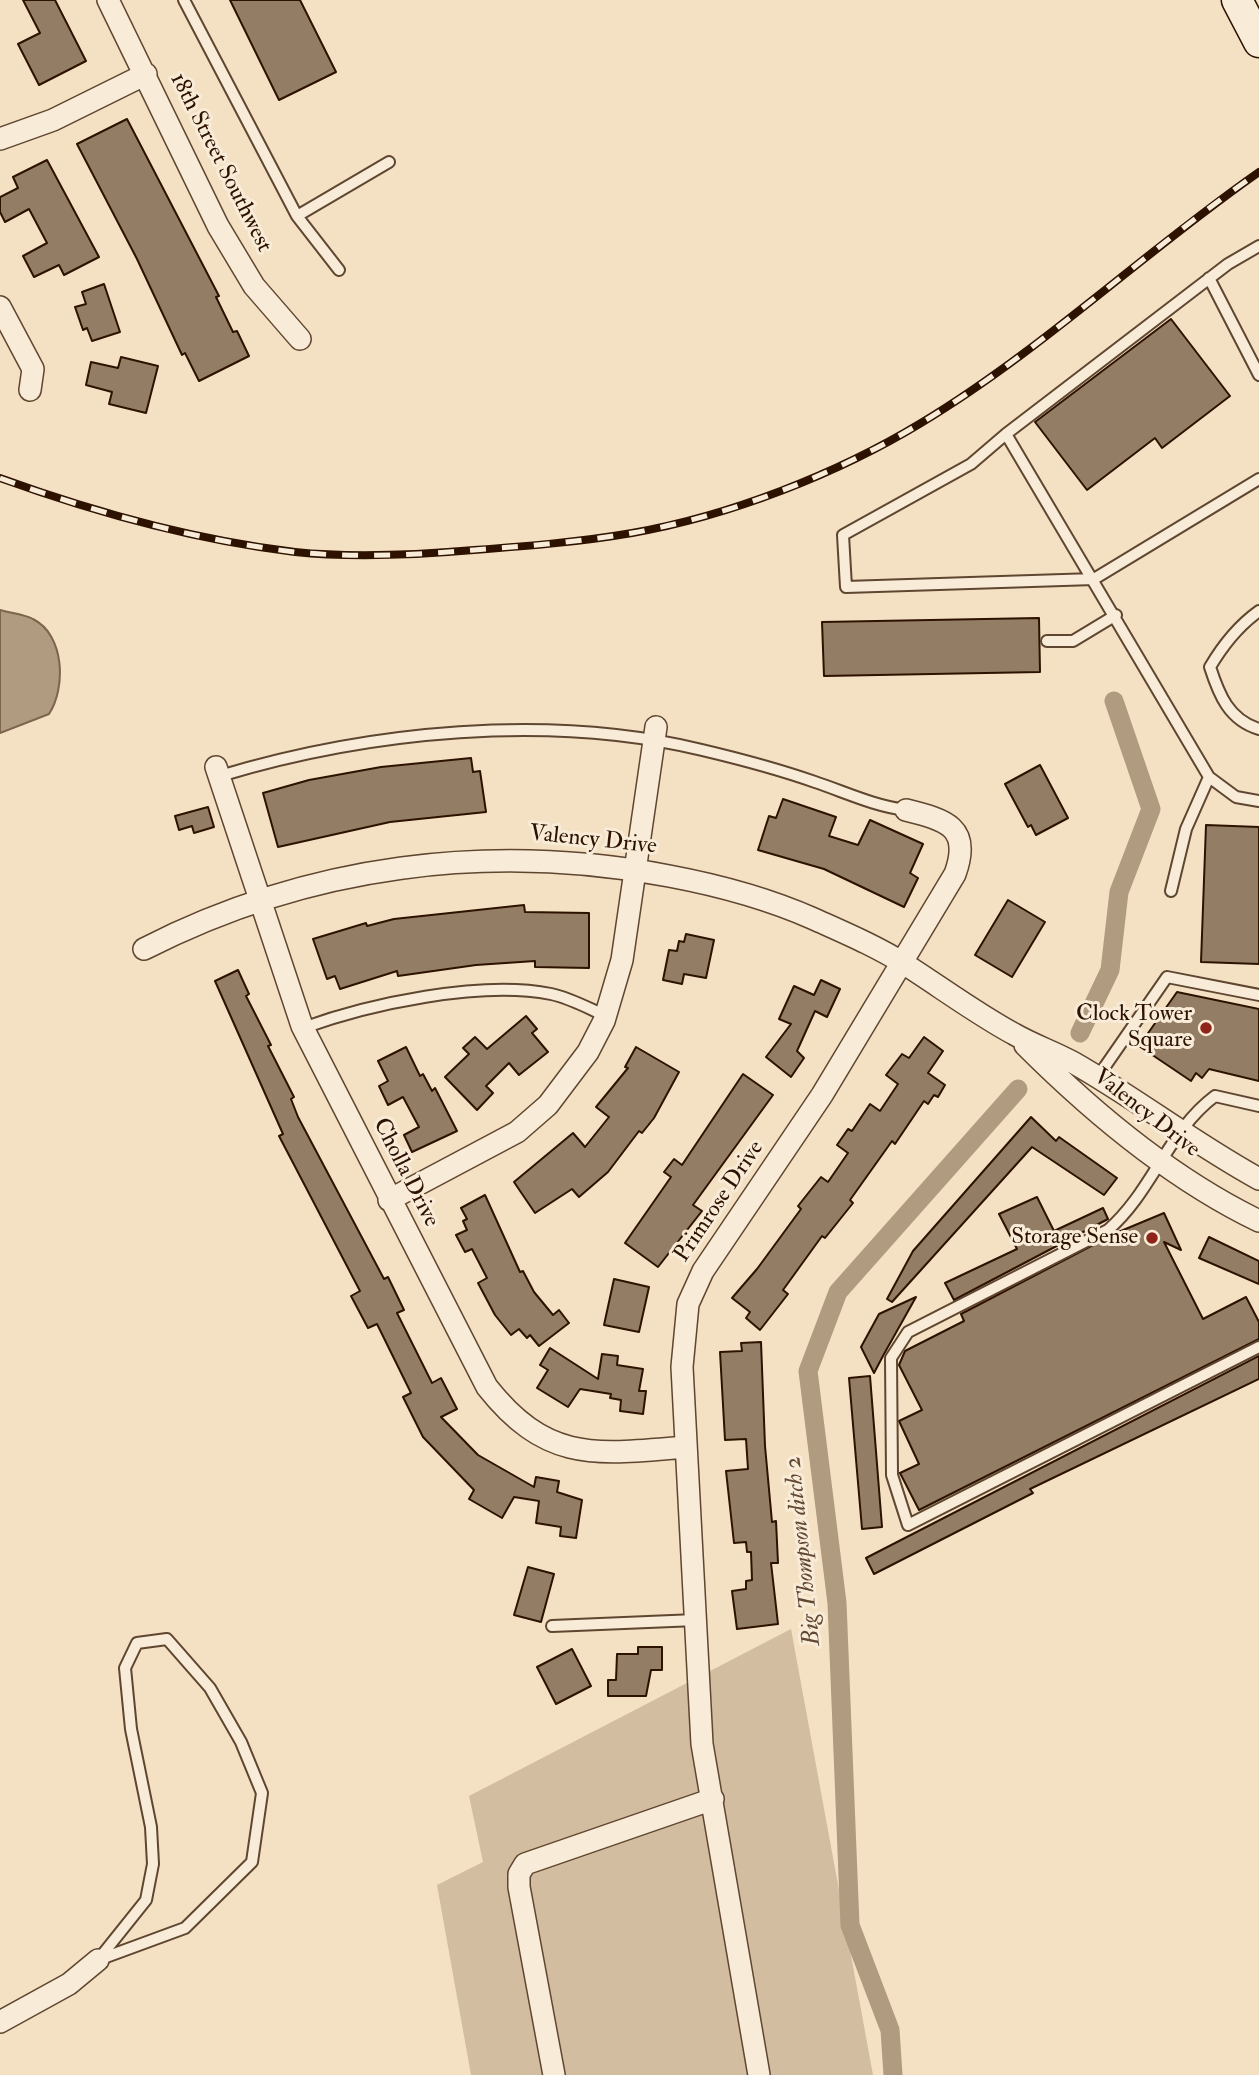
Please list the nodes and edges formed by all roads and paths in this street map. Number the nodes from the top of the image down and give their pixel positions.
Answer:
1 (108, 0) edge
2 (184, 0) edge
3 (1237, 0) edge
4 (1259, 42) edge
5 (146, 74) junction
6 (0, 139) edge
7 (389, 162) dead end
8 (297, 216) junction
9 (1259, 246) edge
10 (339, 270) dead end
11 (1209, 278) junction
12 (0, 307) edge
13 (300, 339) dead end
14 (1259, 375) edge
15 (30, 390) dead end
16 (1006, 434) junction
17 (1259, 479) edge
18 (1094, 579) junction
19 (1259, 611) edge
20 (1116, 615) junction
21 (1048, 641) dead end
22 (1259, 729) edge
23 (655, 733) junction
24 (218, 772) joint
25 (1209, 777) junction
26 (1259, 801) edge
27 (906, 810) joint
28 (634, 869) junction
29 (1171, 891) dead end
30 (259, 900) junction
31 (144, 949) dead end
32 (903, 963) junction
33 (1259, 995) edge
34 (606, 1016) junction
35 (303, 1028) junction
36 (1013, 1034) junction
37 (1097, 1078) junction
38 (1259, 1106) edge
39 (1181, 1131) junction
40 (1159, 1161) junction
41 (1259, 1179) edge
42 (389, 1200) junction
43 (1259, 1221) edge
44 (1259, 1347) edge
45 (686, 1447) junction
46 (696, 1620) junction
47 (552, 1626) dead end
48 (713, 1799) junction
49 (98, 1959) junction
50 (0, 2022) edge
51 (554, 2075) edge
52 (759, 2075) edge

1 - 5 street, 18th Street Southwest
2 - 8 lane
3 - 4 main road
5 - 6 street
5 - 13 street, 18th Street Southwest
7 - 8 lane
8 - 10 lane
9 - 11 lane
11 - 14 lane
11 - 16 lane
12 - 15 street
16 - 18 lane
16 - 18 lane
17 - 18 lane
18 - 20 lane
19 - 22 lane
20 - 21 lane
20 - 25 lane
23 - 24 lane
23 - 27 lane
23 - 28 street
24 - 30 street, Cholla Drive
25 - 26 lane
25 - 29 lane
27 - 32 street, Primrose Drive
28 - 30 street, Valency Drive
28 - 32 street, Valency Drive
28 - 34 street
30 - 31 street, Valency Drive
30 - 35 street, Cholla Drive
32 - 36 street, Valency Drive
32 - 45 street, Primrose Drive
33 - 37 lane
34 - 35 lane
34 - 42 street
35 - 42 street, Cholla Drive
36 - 37 street, Valency Drive
36 - 40 street, Valency Drive
37 - 39 street, Valency Drive
38 - 39 lane
39 - 40 lane
39 - 41 street, Valency Drive
40 - 43 street, Valency Drive
40 - 44 lane
42 - 45 street, Cholla Drive
45 - 46 street, Primrose Drive
46 - 47 lane
46 - 48 street, Primrose Drive
48 - 51 street
48 - 52 street, Primrose Drive
49 - 49 lane
49 - 50 street

